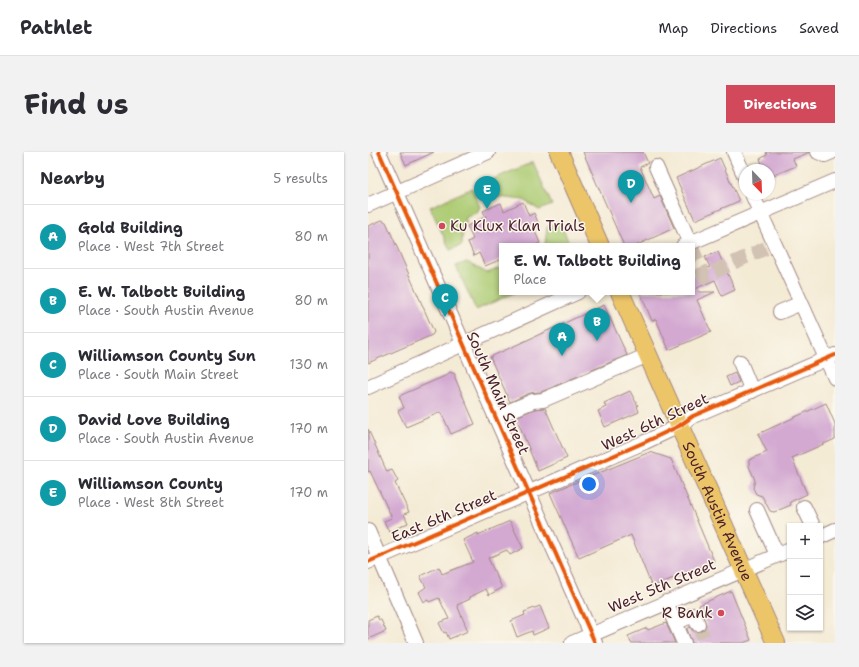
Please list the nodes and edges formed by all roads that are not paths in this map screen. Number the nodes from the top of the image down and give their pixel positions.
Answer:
1 (379, 152) edge
2 (488, 152) edge
3 (558, 152) edge
4 (734, 152) edge
5 (818, 152) edge
6 (832, 152) edge
7 (739, 164) edge
8 (656, 167) dead end
9 (835, 181) edge
10 (396, 192) junction
11 (755, 200) edge
12 (368, 205) edge
13 (760, 212) junction
14 (599, 243) edge
15 (686, 243) edge
16 (688, 243) edge
17 (571, 295) edge
18 (621, 295) edge
19 (802, 303) junction
20 (780, 312) dead end
21 (463, 344) junction
22 (648, 355) junction
23 (831, 357) edge
24 (740, 362) dead end
25 (835, 378) edge
26 (368, 387) edge
27 (752, 391) junction
28 (495, 417) junction
29 (679, 426) junction
30 (529, 493) junction
31 (804, 507) dead end
32 (757, 510) dead end
33 (812, 523) edge
34 (835, 530) edge
35 (368, 531) edge
36 (823, 536) edge
37 (787, 551) edge
38 (777, 555) junction
39 (374, 560) edge
40 (744, 569) junction
41 (666, 602) junction
42 (675, 623) junction
43 (698, 624) dead end
44 (593, 639) edge
45 (416, 643) edge
46 (572, 643) edge
47 (684, 643) edge
48 (776, 643) edge

1 - 10 street, South Main Street
2 - 10 street
3 - 14 main road
4 - 7 street
5 - 6 street
8 - 15 street
9 - 13 street
10 - 12 street
10 - 21 street, South Main Street
11 - 13 street
13 - 16 street
13 - 19 street
17 - 21 street
18 - 22 main road, South Austin Avenue
19 - 20 street
19 - 23 street
21 - 26 street
21 - 28 street, South Main Street
22 - 28 street
22 - 29 main road, South Austin Avenue
23 - 25 street
23 - 27 street, West 6th Street
24 - 27 street
27 - 29 street, West 6th Street
28 - 30 street, South Main Street
29 - 30 street, West 6th Street
29 - 40 main road, South Austin Avenue
30 - 39 street, East 6th Street
30 - 44 street, South Main Street
31 - 33 street
32 - 38 street
34 - 36 street
35 - 39 street
37 - 38 street, West 5th Street
38 - 40 street, West 5th Street
39 - 45 street
40 - 41 street, West 5th Street
40 - 48 main road, South Austin Avenue
41 - 42 street
41 - 44 street, West 5th Street
42 - 43 street
42 - 47 street
44 - 46 street, West 5th Street

